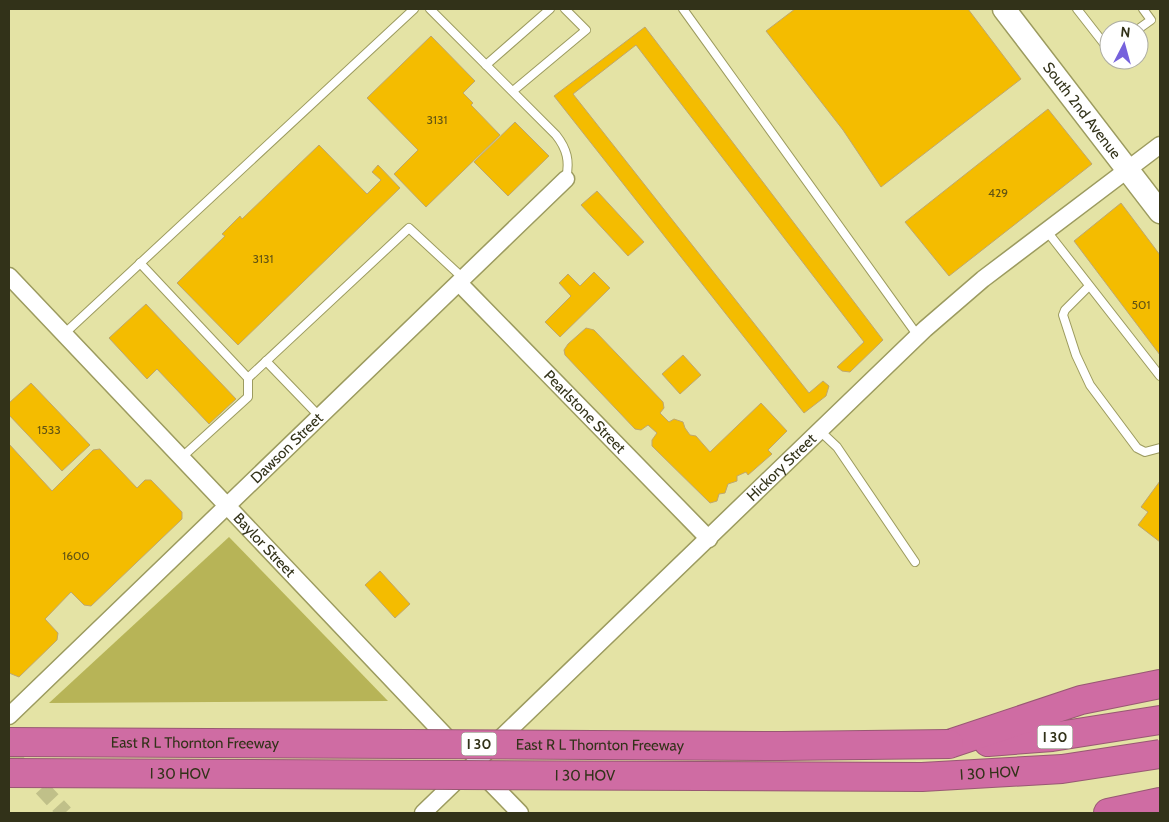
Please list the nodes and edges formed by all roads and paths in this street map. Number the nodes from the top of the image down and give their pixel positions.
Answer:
1 (414, 9) edge
2 (430, 9) edge
3 (550, 9) edge
4 (565, 9) edge
5 (683, 9) edge
6 (1004, 9) edge
7 (1077, 9) edge
8 (1143, 9) edge
9 (1149, 22) edge
10 (1099, 37) edge
11 (486, 64) junction
12 (513, 91) junction
13 (1160, 145) edge
14 (1128, 170) junction
15 (566, 179) joint
16 (1160, 212) edge
17 (1046, 230) junction
18 (140, 263) junction
19 (9, 276) edge
20 (462, 281) junction
21 (1090, 286) junction
22 (64, 334) junction
23 (918, 336) junction
24 (266, 361) junction
25 (1160, 376) edge
26 (248, 378) junction
27 (320, 418) junction
28 (820, 431) junction
29 (1160, 448) edge
30 (181, 458) junction
31 (228, 506) junction
32 (709, 539) junction
33 (915, 562) dead end
34 (1160, 684) edge
35 (9, 716) edge
36 (1160, 720) edge
37 (9, 742) edge
38 (949, 744) junction
39 (1160, 754) edge
40 (473, 765) junction
41 (1160, 769) edge
42 (9, 773) edge
43 (9, 787) edge
44 (1160, 802) edge
45 (423, 813) edge
46 (520, 813) edge
47 (1108, 813) edge

1 - 18 lane
2 - 11 lane
3 - 11 lane
4 - 12 lane
5 - 23 lane
6 - 14 main road, South 2nd Avenue
7 - 10 lane
8 - 9 lane
11 - 12 lane
12 - 15 lane
13 - 14 street, Hickory Street
14 - 16 main road, South 2nd Avenue
14 - 17 street, Hickory Street
15 - 20 street, Dawson Street
17 - 21 lane
17 - 23 street, Hickory Street
18 - 22 lane
18 - 26 lane
19 - 22 street, Baylor Street
20 - 24 lane
20 - 27 street, Dawson Street
20 - 32 street, Pearlstone Street
21 - 25 lane
21 - 29 lane
22 - 30 street, Baylor Street
23 - 28 street, Hickory Street
24 - 26 lane
24 - 27 lane
26 - 30 lane
27 - 31 street, Dawson Street
28 - 32 street, Hickory Street
28 - 33 lane
30 - 31 street, Baylor Street
31 - 35 street, Dawson Street
31 - 40 street, Baylor Street
32 - 40 street, Hickory Street
34 - 38 highway
36 - 38 highway, East R L Thornton Freeway / I 30
37 - 38 highway, East R L Thornton Freeway / I 30, bridge
39 - 42 highway, I 30 HOV, bridge
40 - 45 street, Hickory Street
40 - 46 street, Baylor Street
41 - 43 highway, I 30 HOV
44 - 47 highway

